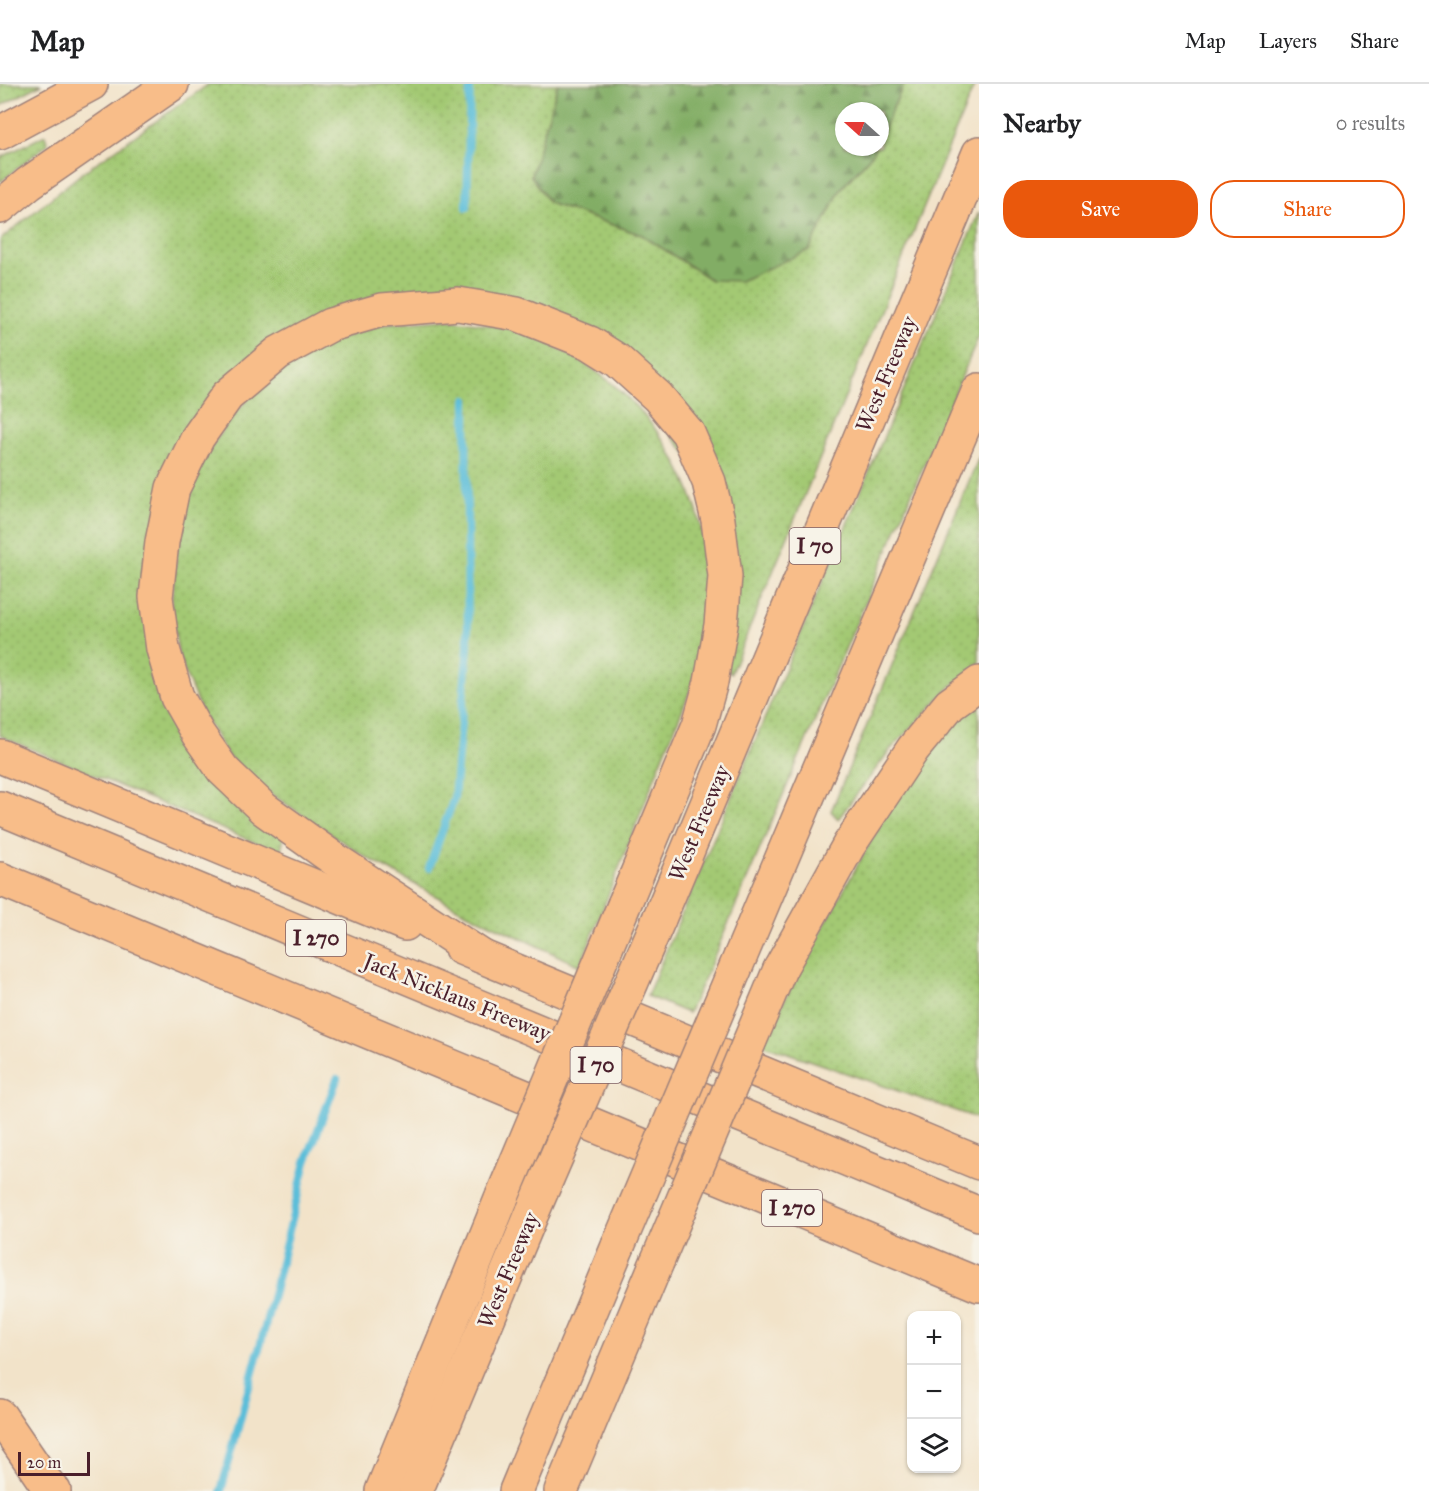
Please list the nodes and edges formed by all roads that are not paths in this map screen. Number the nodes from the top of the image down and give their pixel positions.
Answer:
1 (91, 84) edge
2 (172, 84) edge
3 (0, 133) edge
4 (979, 153) edge
5 (0, 207) edge
6 (979, 390) edge
7 (979, 683) edge
8 (0, 756) edge
9 (0, 808) edge
10 (0, 879) edge
11 (481, 956) junction
12 (806, 1092) junction
13 (979, 1144) edge
14 (979, 1163) edge
15 (979, 1214) edge
16 (979, 1285) edge
17 (0, 1416) edge
18 (54, 1491) edge
19 (381, 1491) edge
20 (416, 1491) edge
21 (516, 1491) edge
22 (561, 1491) edge

1 - 3 highway
2 - 5 highway
4 - 20 highway, West Freeway / I 70, bridge
6 - 21 highway, bridge
7 - 22 highway, bridge
8 - 11 highway
9 - 15 highway, Jack Nicklaus Freeway / I 270
10 - 16 highway, I 270
11 - 12 highway
11 - 19 highway, bridge
12 - 13 highway
12 - 14 highway
17 - 18 highway

